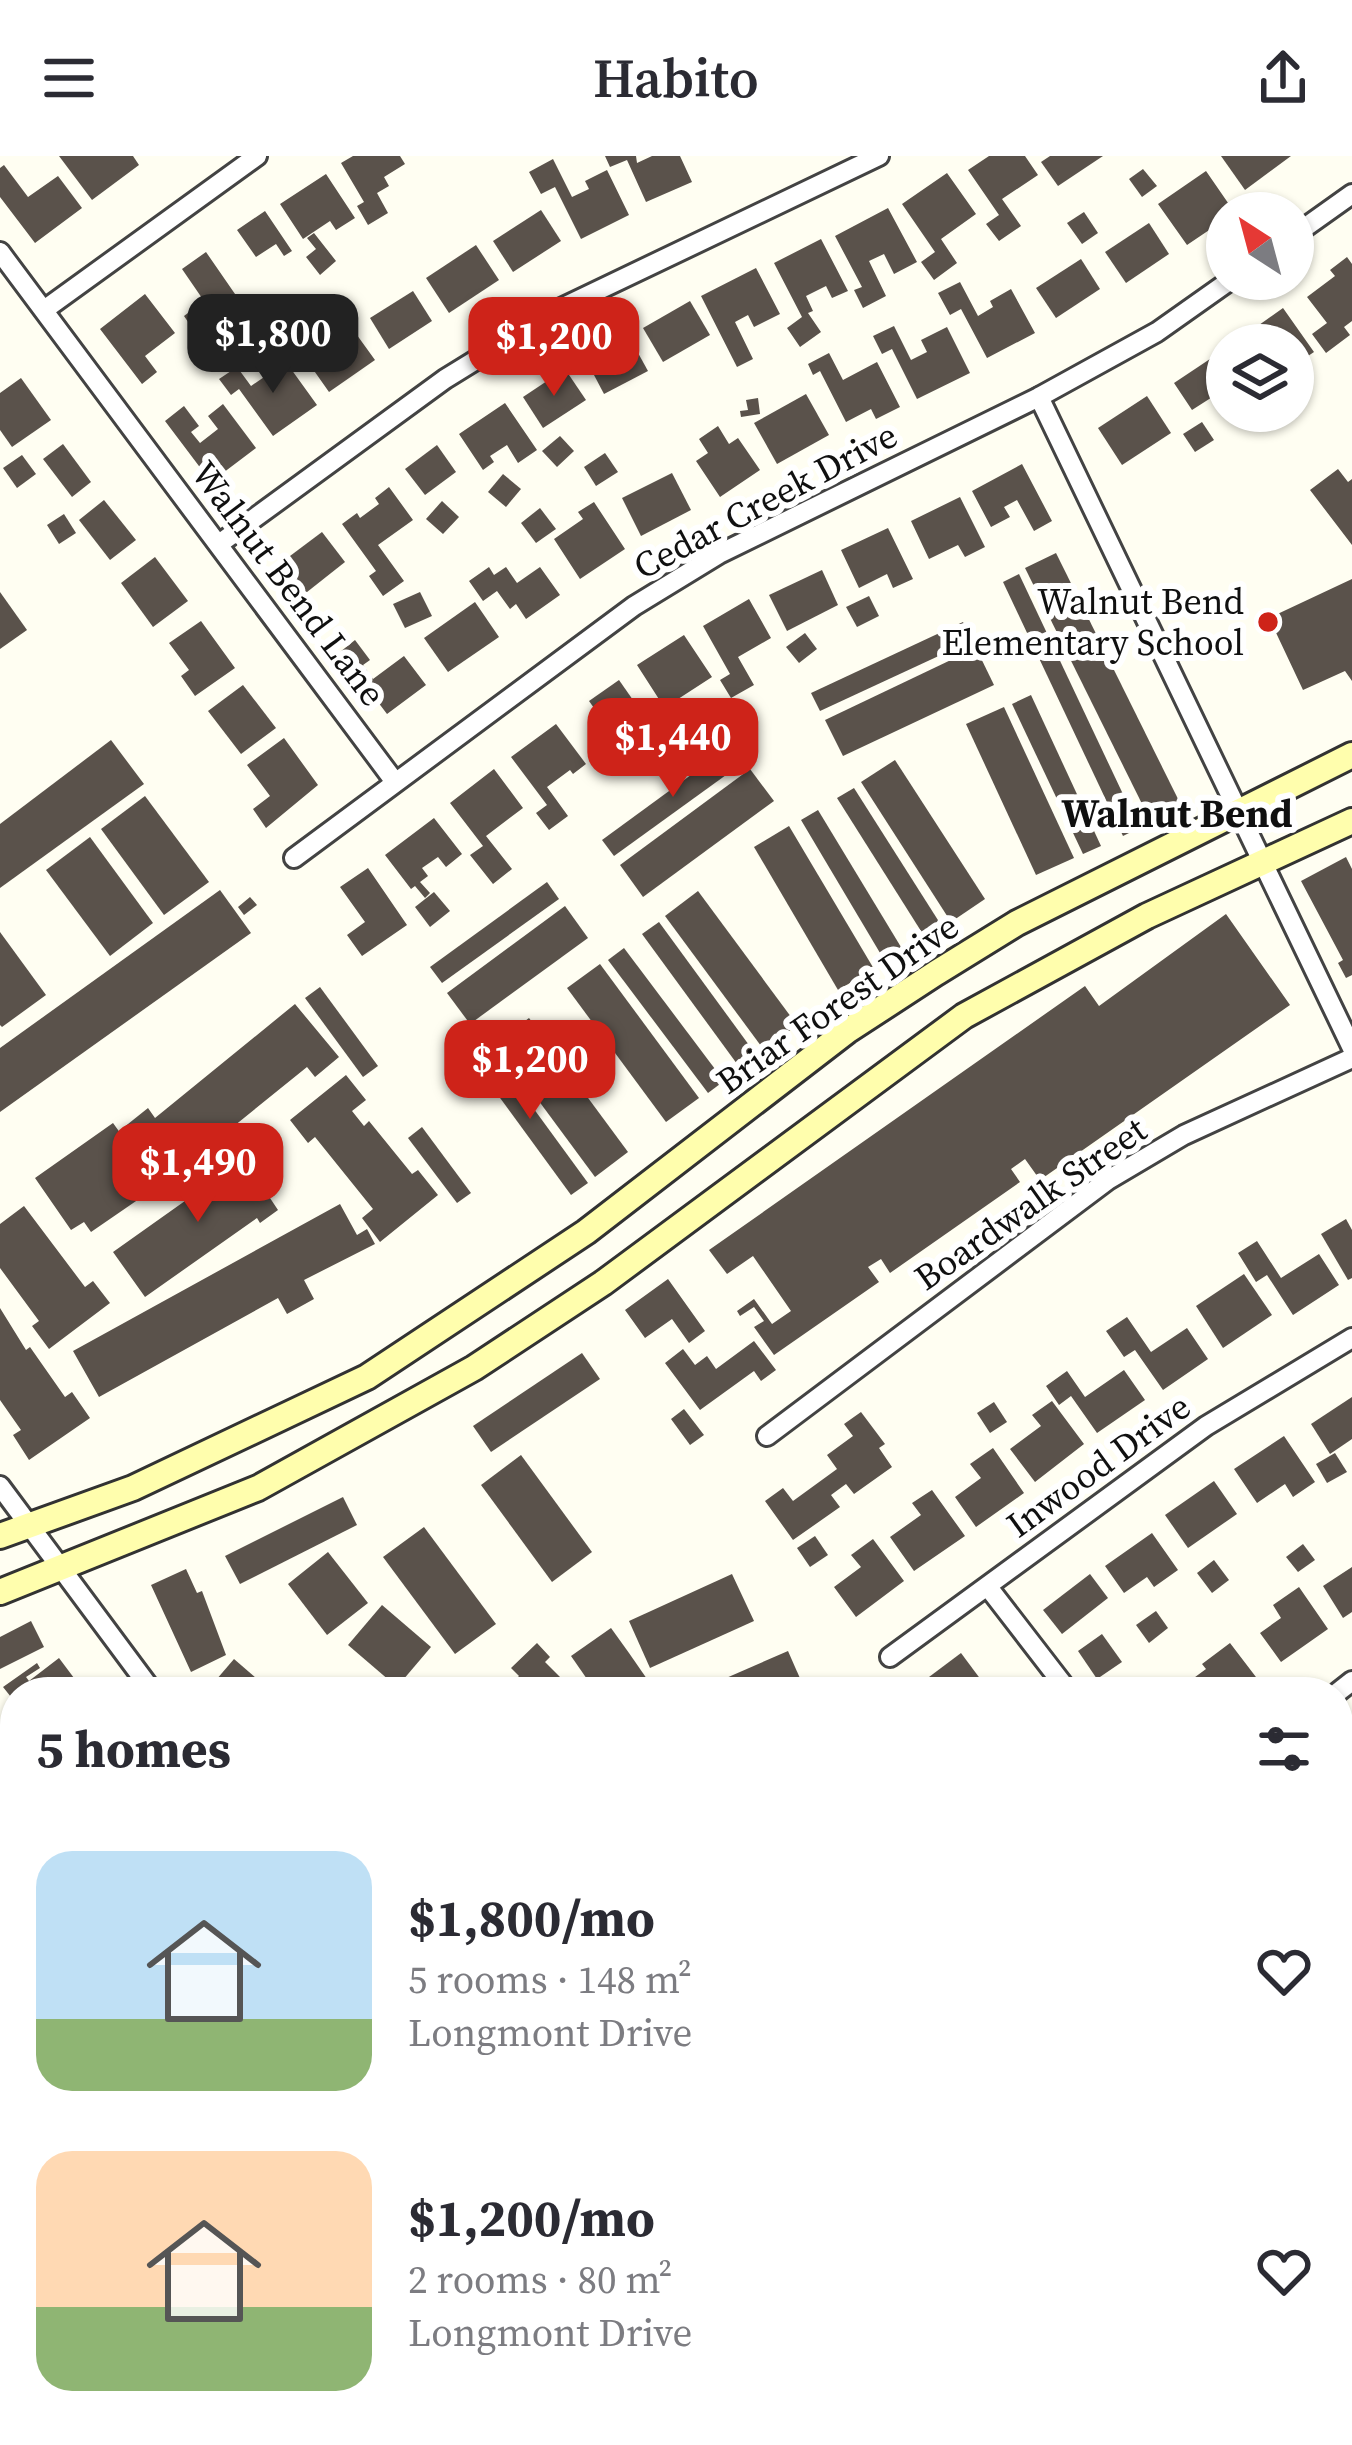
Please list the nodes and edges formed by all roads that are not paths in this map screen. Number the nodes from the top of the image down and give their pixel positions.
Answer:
1 (257, 156) edge
2 (879, 156) edge
3 (1350, 196) edge
4 (1314, 221) edge
5 (0, 252) edge
6 (1206, 297) edge
7 (44, 310) junction
8 (1039, 397) junction
9 (219, 544) junction
10 (1352, 755) edge
11 (395, 782) junction
12 (1238, 814) junction
13 (1352, 820) edge
14 (294, 858) dead end
15 (1262, 863) junction
16 (1352, 1048) edge
17 (1352, 1058) edge
18 (1352, 1338) edge
19 (767, 1436) dead end
20 (0, 1486) edge
21 (29, 1526) junction
22 (0, 1536) edge
23 (58, 1569) junction
24 (988, 1587) junction
25 (0, 1592) edge
26 (890, 1657) dead end
27 (141, 1677) edge
28 (1057, 1677) edge

1 - 7 street
2 - 9 street
3 - 4 street
5 - 7 street, Walnut Bend Lane
6 - 8 street, Cedar Creek Drive
7 - 9 street, Walnut Bend Lane
8 - 11 street, Cedar Creek Drive
8 - 12 street
9 - 11 street, Walnut Bend Lane
10 - 12 main road, Briar Forest Drive
11 - 14 street, Cedar Creek Drive
12 - 15 street
12 - 21 main road, Briar Forest Drive
13 - 15 main road
15 - 16 street
15 - 23 main road
17 - 19 street, Boardwalk Street
18 - 24 street, Inwood Drive
20 - 21 street
21 - 22 main road, Briar Forest Drive
21 - 23 street
23 - 25 main road
23 - 27 street
24 - 26 street, Inwood Drive
24 - 28 street

